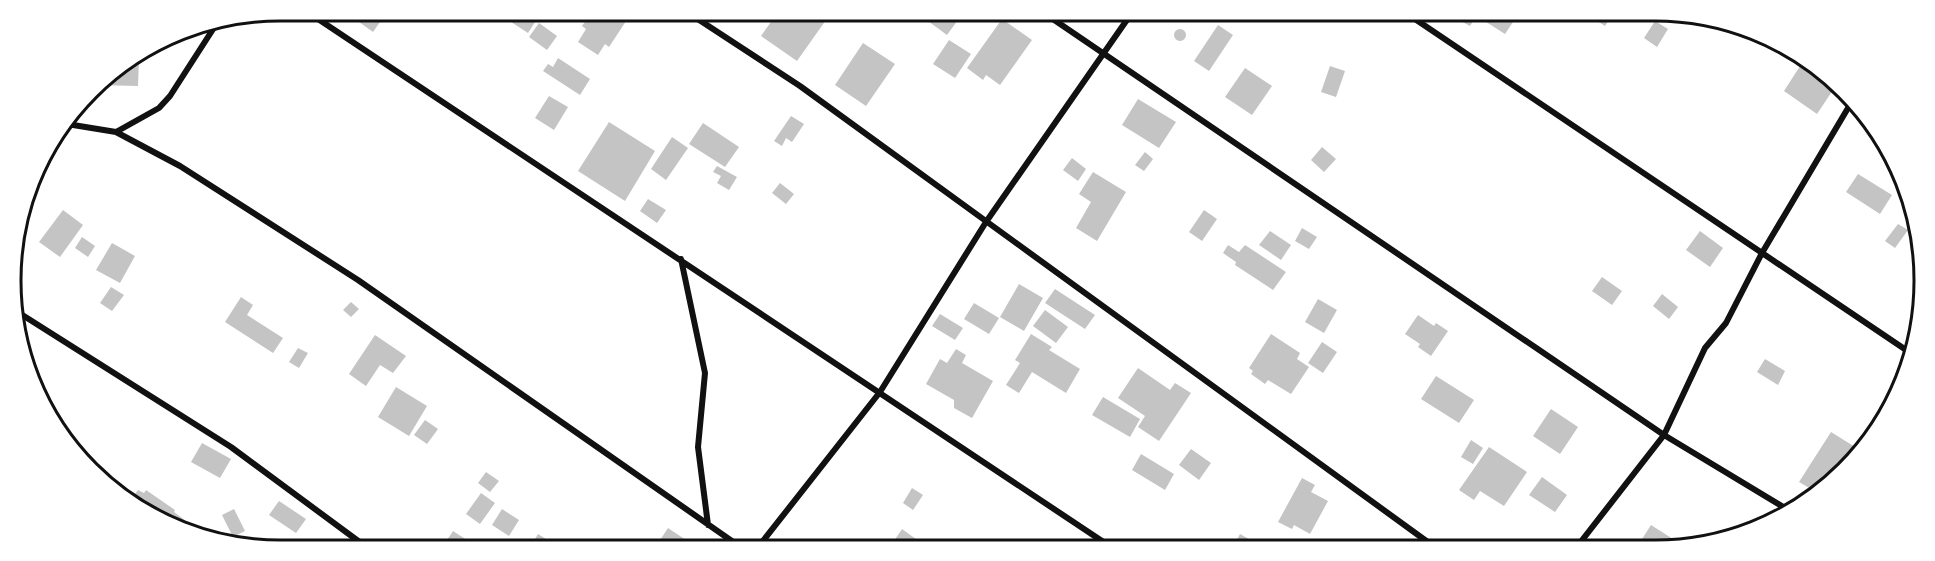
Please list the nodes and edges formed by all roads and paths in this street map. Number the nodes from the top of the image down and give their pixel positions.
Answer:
1 (321, 21) edge
2 (701, 21) edge
3 (1056, 21) edge
4 (1126, 21) edge
5 (1418, 21) edge
6 (212, 30) edge
7 (1104, 54) junction
8 (1848, 107) edge
9 (73, 125) edge
10 (116, 132) junction
11 (986, 222) junction
12 (1762, 253) junction
13 (681, 260) junction
14 (23, 317) edge
15 (1905, 349) edge
16 (880, 392) junction
17 (1664, 435) junction
18 (1782, 506) edge
19 (708, 525) junction
20 (357, 540) edge
21 (730, 540) edge
22 (764, 540) edge
23 (1101, 540) edge
24 (1425, 540) edge
25 (1582, 540) edge

1 - 13 street
2 - 11 street
3 - 7 street
4 - 7 street
5 - 12 street
6 - 10 street
7 - 11 street
7 - 17 street
8 - 12 street
9 - 10 street
10 - 19 street
11 - 16 street
11 - 24 street
12 - 15 street
12 - 17 street
13 - 16 street
13 - 19 street
14 - 20 street
16 - 22 street
16 - 23 street
17 - 18 street
17 - 25 street
19 - 21 street

